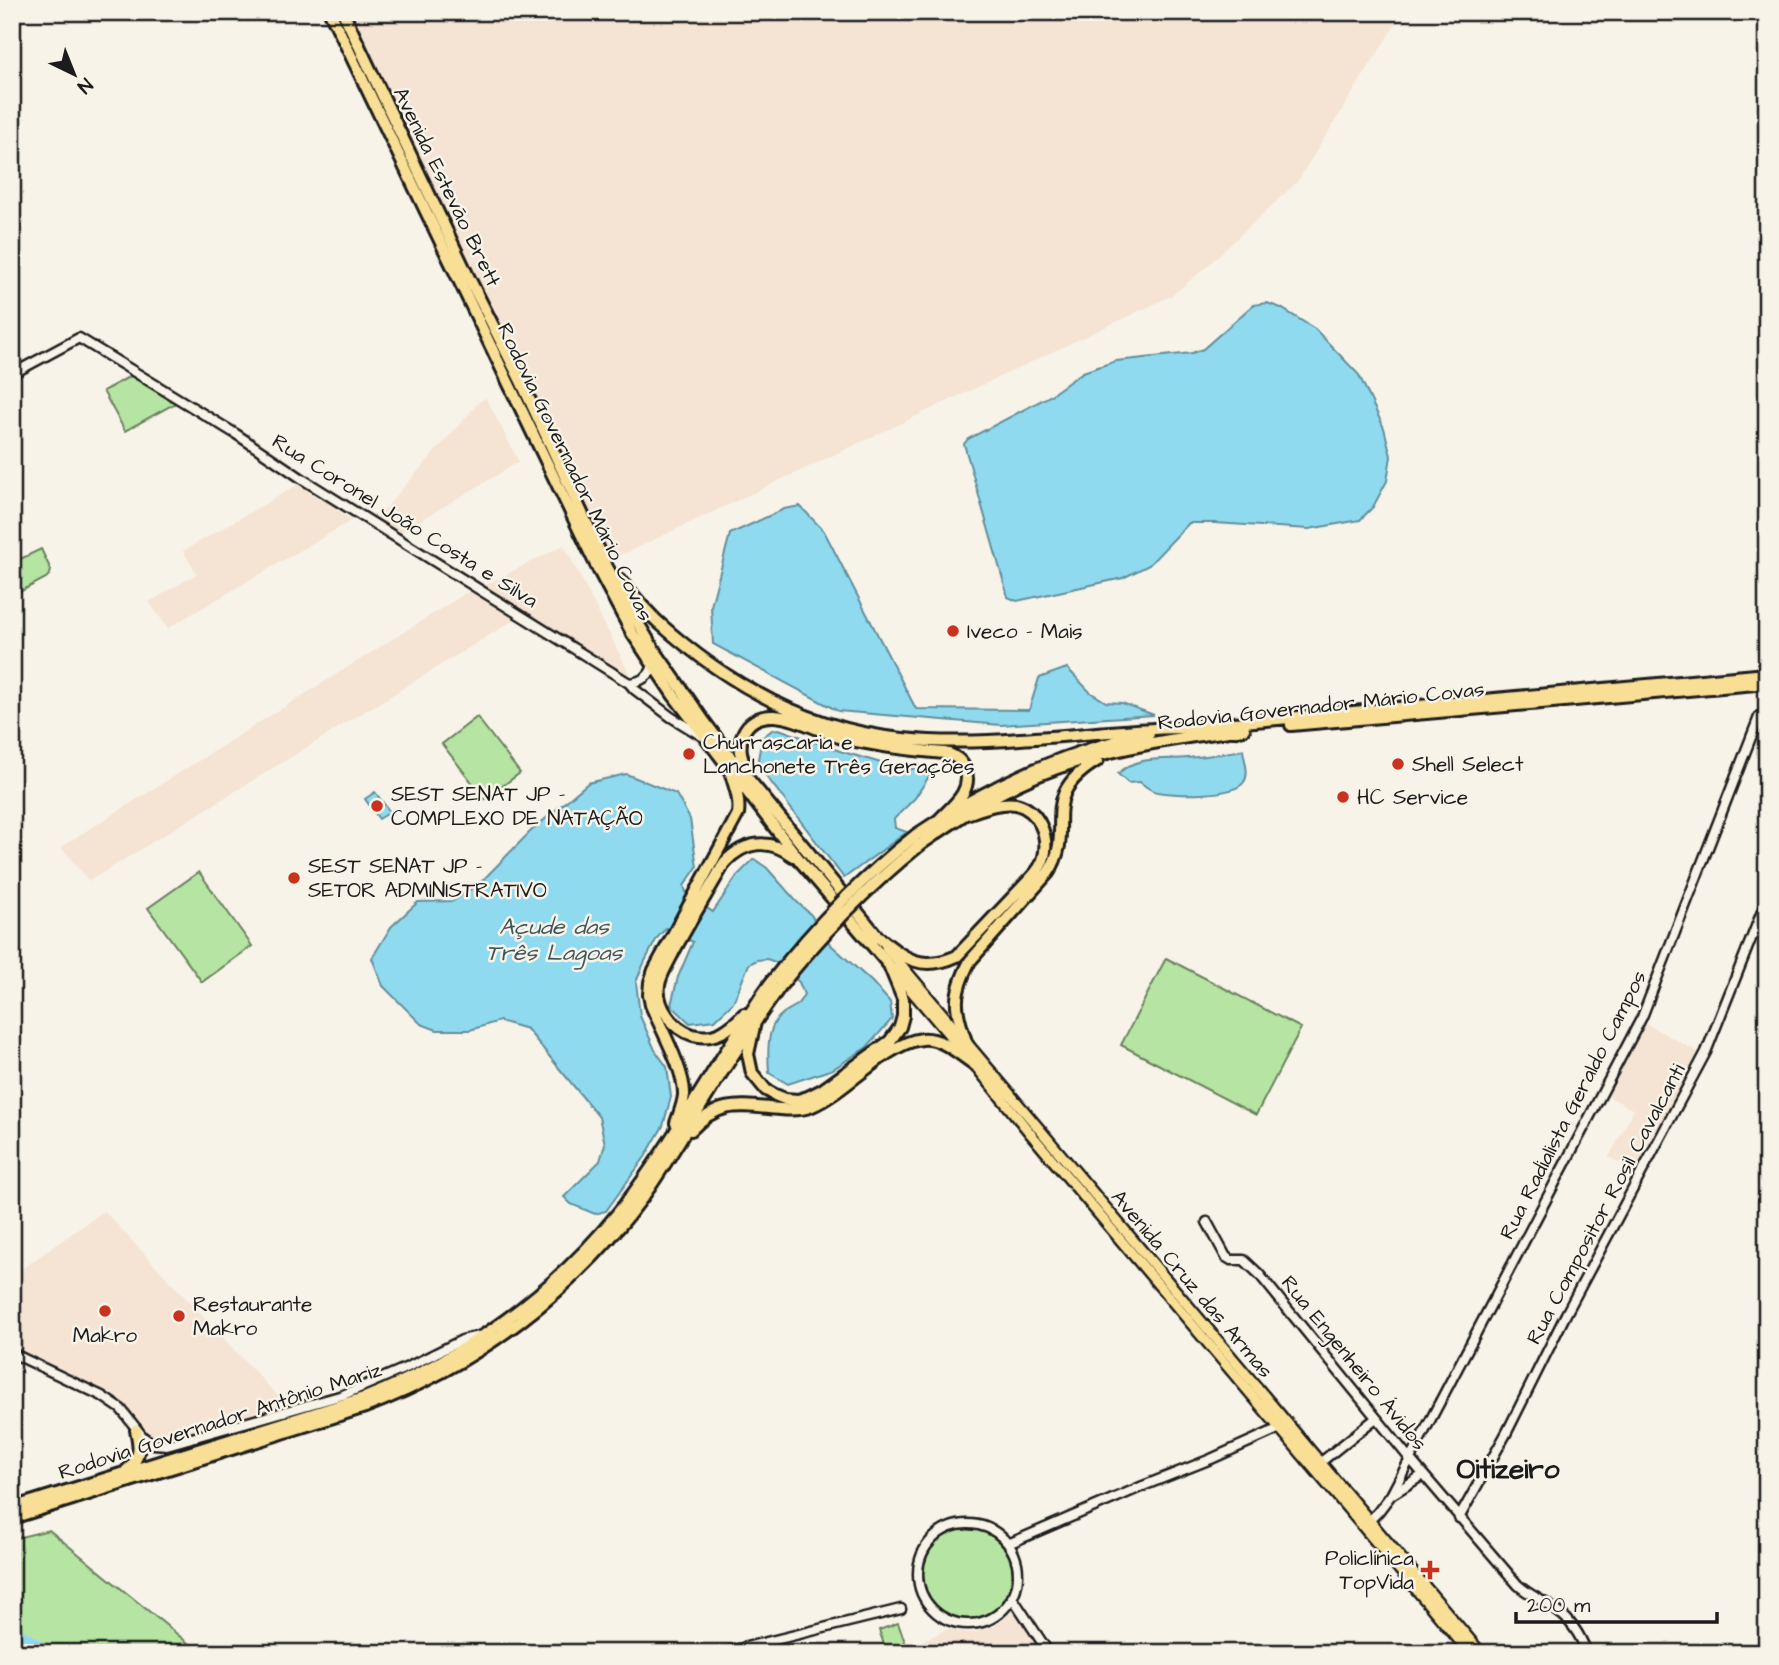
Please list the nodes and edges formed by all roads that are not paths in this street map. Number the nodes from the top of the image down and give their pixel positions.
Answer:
1 (330, 12) edge
2 (343, 12) edge
3 (12, 374) edge
4 (607, 567) junction
5 (653, 664) junction
6 (1767, 674) edge
7 (1767, 682) edge
8 (629, 683) junction
9 (1763, 719) edge
10 (1179, 728) junction
11 (708, 739) junction
12 (1124, 749) junction
13 (728, 765) junction
14 (758, 791) junction
15 (963, 815) junction
16 (938, 821) junction
17 (919, 840) junction
18 (801, 862) junction
19 (698, 899) junction
20 (1767, 899) edge
21 (677, 936) junction
22 (878, 937) junction
23 (889, 965) junction
24 (776, 984) junction
25 (762, 995) junction
26 (755, 1022) junction
27 (967, 1044) junction
28 (974, 1064) junction
29 (670, 1147) junction
30 (1207, 1222) dead end
31 (485, 1334) junction
32 (12, 1353) edge
33 (1376, 1418) junction
34 (1280, 1428) junction
35 (136, 1430) junction
36 (1410, 1459) junction
37 (1317, 1465) junction
38 (122, 1474) junction
39 (1423, 1475) junction
40 (1391, 1495) junction
41 (12, 1508) edge
42 (12, 1518) edge
43 (1459, 1518) junction
44 (1366, 1523) junction
45 (1008, 1544) junction
46 (1013, 1597) junction
47 (901, 1609) dead end
48 (722, 1653) edge
49 (1049, 1653) edge
50 (1471, 1653) edge
51 (1481, 1653) edge
52 (1587, 1653) edge

1 - 5 highway, Rodovia Governador Mário Covas
2 - 4 highway, Avenida Estevāo Brett
3 - 8 street, Rua Coronel João Costa e Silva
4 - 10 highway
4 - 14 highway
5 - 8 street
5 - 11 highway, Rodovia Governador Mário Covas
6 - 10 highway, Rodovia Governador Mário Covas
7 - 12 highway, Rodovia Governador Mário Covas
8 - 11 street, Rua Coronel João Costa e Silva
9 - 36 street, Rua Radialista Geraldo Campos
10 - 16 highway
11 - 13 highway, Rodovia Governador Mário Covas
12 - 15 highway, Rodovia Governador Mário Covas
12 - 27 highway
13 - 18 highway, Rodovia Governador Mário Covas
13 - 19 highway
14 - 16 highway
14 - 22 highway
15 - 17 highway, Rodovia Governador Mário Covas
15 - 22 highway
16 - 17 highway
17 - 24 highway, Rodovia Governador Mário Covas, bridge
18 - 19 highway
18 - 23 highway, Rodovia Governador Mário Covas
19 - 21 highway
20 - 43 street, Rua Compositor Rosil Cavalcanti
21 - 25 highway
21 - 29 highway
22 - 27 main road, Avenida Cruz das Armas
23 - 26 highway, Rodovia Governador Mário Covas
23 - 28 main road, Avenida Cruz das Armas
24 - 25 highway, Rodovia Governador Antônio Mariz
24 - 26 highway, Rodovia Governador Mário Covas
25 - 29 highway, Rodovia Governador Antônio Mariz
26 - 29 highway, Rodovia Governador Antônio Mariz
27 - 37 main road, Avenida Cruz das Armas
28 - 29 highway
28 - 34 main road, Avenida Cruz das Armas
29 - 31 highway, Rodovia Governador Antônio Mariz
29 - 42 highway, Rodovia Governador Antônio Mariz
30 - 33 street, Rua Engenheiro Ávidos
31 - 35 street
31 - 38 highway, Rodovia Governador Antônio Mariz
32 - 35 street
33 - 36 street, Rua Engenheiro Ávidos
33 - 37 street
34 - 37 main road, Avenida Cruz das Armas
34 - 45 street
35 - 38 highway
36 - 39 street, Rua Engenheiro Ávidos
36 - 40 street, Rua Radialista Geraldo Campos
37 - 44 main road, Avenida Cruz das Armas
38 - 41 highway, Rodovia Governador Antônio Mariz
39 - 40 street
39 - 43 street, Rua Engenheiro Ávidos
40 - 44 street
43 - 52 street, Rua Engenheiro Ávidos
44 - 50 main road, Avenida Cruz das Armas
44 - 51 main road, Avenida Cruz das Armas
45 - 46 street
45 - 46 street
46 - 49 street
47 - 48 street

